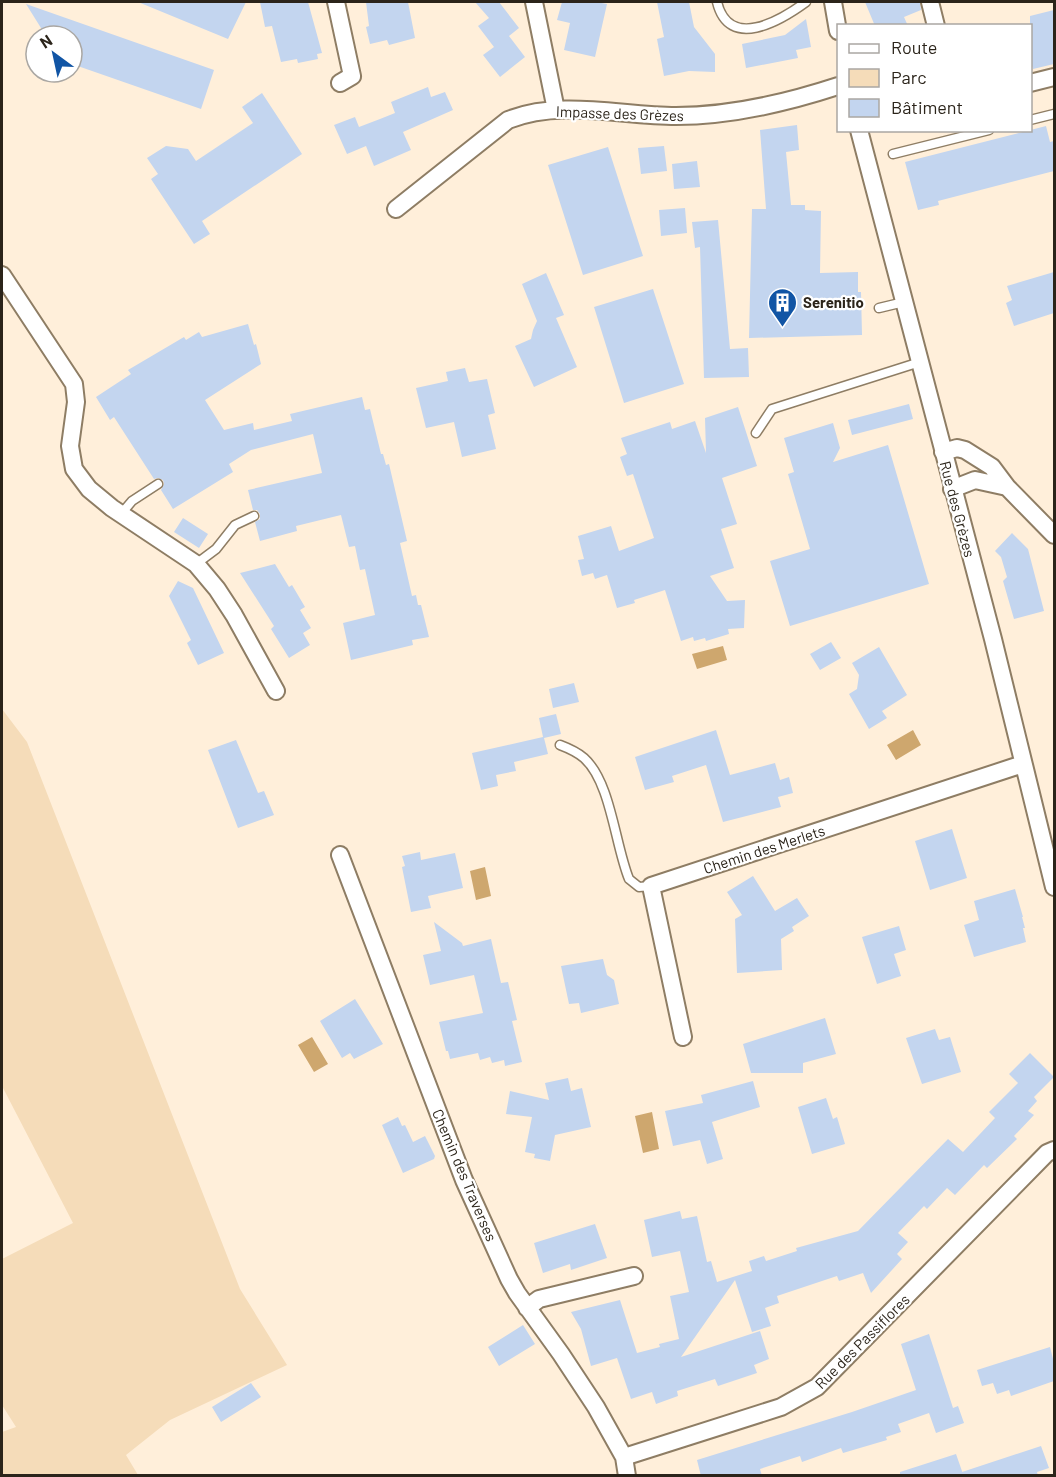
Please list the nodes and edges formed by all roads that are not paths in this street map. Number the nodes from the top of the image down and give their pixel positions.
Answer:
1 (336, 2) edge
2 (534, 2) edge
3 (717, 2) edge
4 (806, 2) edge
5 (833, 2) edge
6 (930, 2) edge
7 (936, 24) edge
8 (837, 26) edge
9 (1054, 77) edge
10 (1032, 82) edge
11 (340, 83) dead end
12 (837, 86) edge
13 (556, 110) junction
14 (1054, 114) edge
15 (1032, 120) edge
16 (860, 132) edge
17 (965, 134) edge
18 (893, 154) dead end
19 (396, 209) dead end
20 (2, 276) edge
21 (904, 302) junction
22 (879, 308) dead end
23 (920, 362) junction
24 (756, 433) dead end
25 (943, 452) junction
26 (158, 484) dead end
27 (1007, 487) junction
28 (952, 489) junction
29 (122, 514) junction
30 (254, 516) dead end
31 (1054, 535) edge
32 (195, 564) junction
33 (276, 691) dead end
34 (560, 745) dead end
35 (1023, 764) junction
36 (340, 855) dead end
37 (651, 886) junction
38 (1054, 887) edge
39 (683, 1037) dead end
40 (1054, 1150) edge
41 (634, 1276) dead end
42 (527, 1308) junction
43 (624, 1457) junction
44 (627, 1476) edge

1 - 11 street
2 - 13 street
3 - 4 lane
5 - 8 street
6 - 7 street
9 - 10 street
12 - 13 street, Impasse des Grèzes
13 - 19 street, Impasse des Grèzes
14 - 15 lane
16 - 21 street, Rue des Grèzes
17 - 18 lane
20 - 29 street
21 - 22 lane
21 - 23 street, Rue des Grèzes
23 - 24 lane
23 - 25 street, Rue des Grèzes
25 - 27 street
25 - 28 street, Rue des Grèzes
26 - 29 lane
27 - 28 street
27 - 31 street
28 - 35 street, Rue des Grèzes
29 - 32 street
30 - 32 lane
32 - 33 street
34 - 37 lane
35 - 37 street, Chemin des Merlets
35 - 38 street, Rue des Grèzes
36 - 42 street, Chemin des Traverses
37 - 39 street
40 - 43 street, Rue des Passiflores
41 - 42 street
42 - 43 street, Chemin des Traverses
43 - 44 street, Chemin des Traverses

